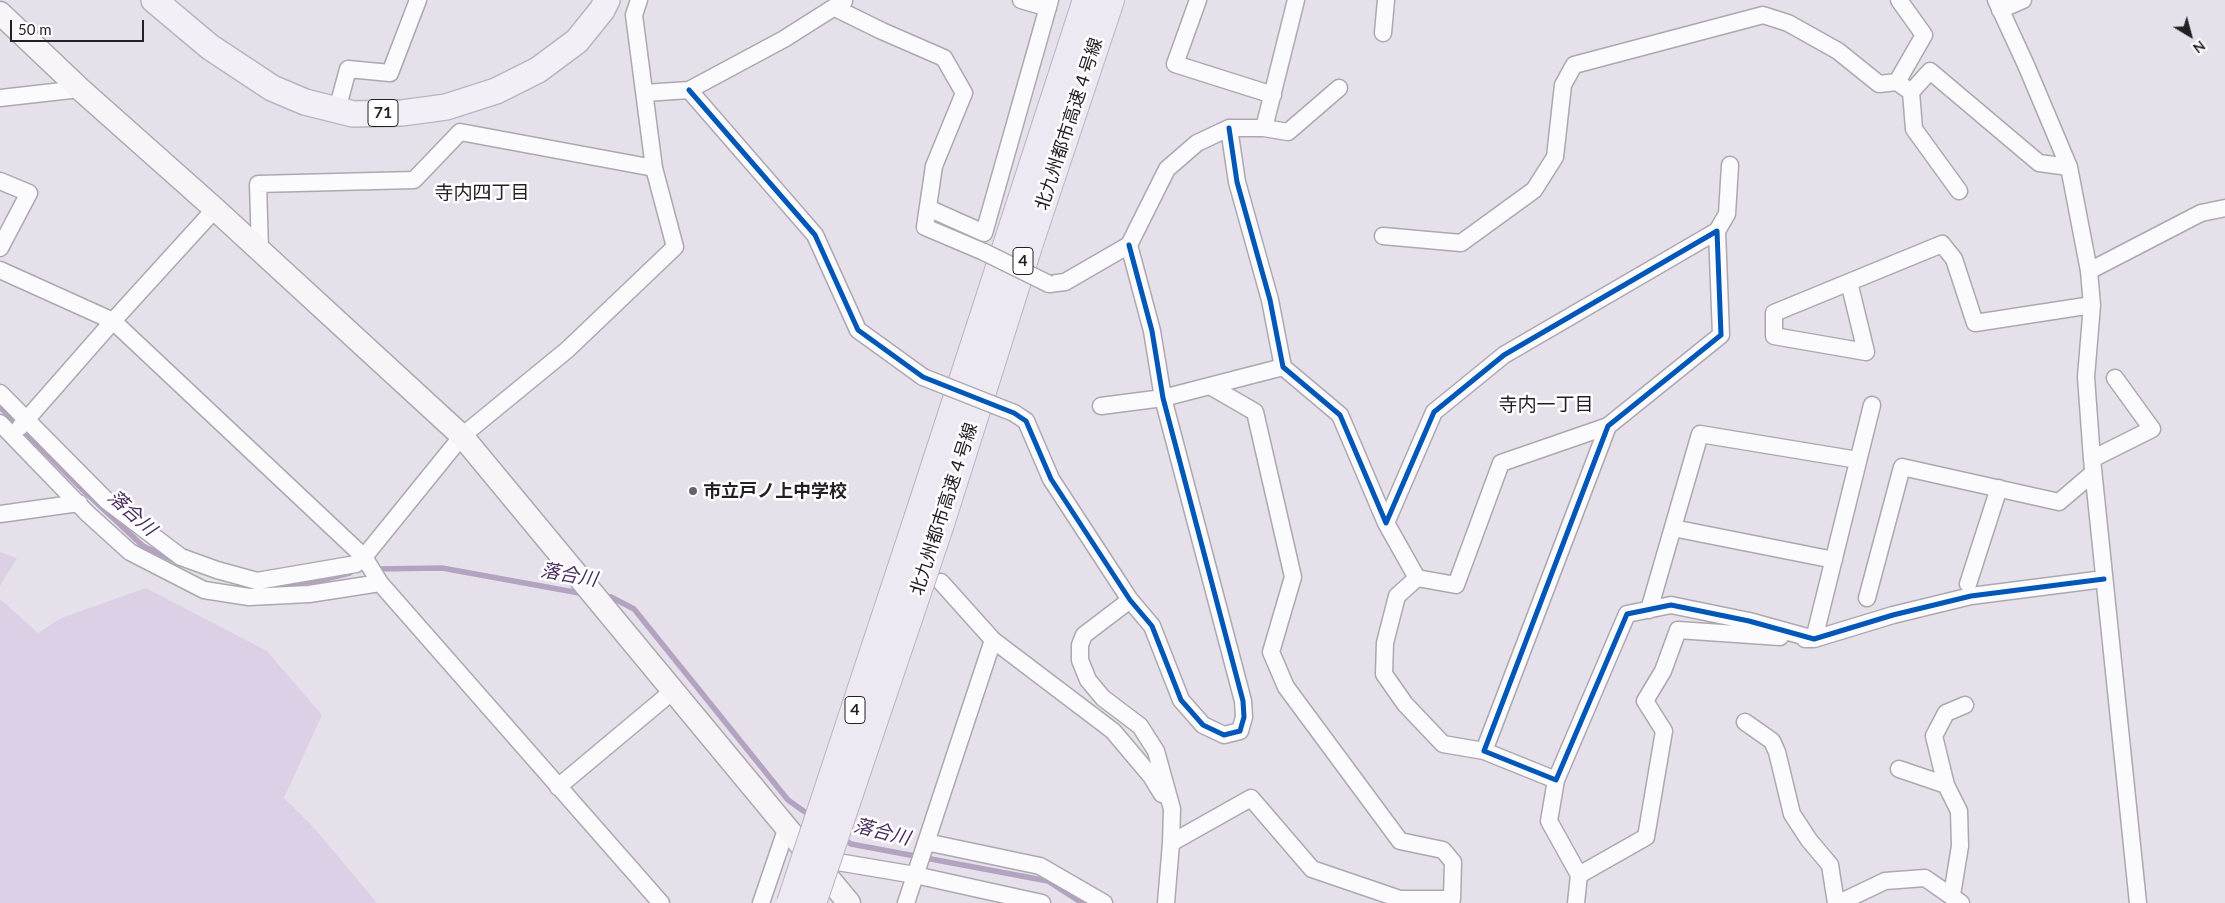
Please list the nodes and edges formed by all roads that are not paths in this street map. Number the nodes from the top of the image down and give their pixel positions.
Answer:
1 (154, 0) edge
2 (418, 0) edge
3 (607, 0) edge
4 (639, 0) edge
5 (1021, 0) edge
6 (1087, 0) edge
7 (1110, 0) edge
8 (1198, 0) edge
9 (1296, 0) edge
10 (1386, 0) edge
11 (1899, 0) edge
12 (2023, 0) edge
13 (840, 4) edge
14 (1049, 4) edge
15 (1998, 5) edge
16 (0, 13) edge
17 (1383, 33) dead end
18 (1897, 82) junction
19 (1339, 88) dead end
20 (80, 89) junction
21 (689, 90) junction
22 (1911, 92) junction
23 (645, 93) junction
24 (1273, 95) junction
25 (0, 98) edge
26 (337, 110) junction
27 (1229, 128) junction
28 (1264, 128) junction
29 (1730, 165) dead end
30 (2069, 167) junction
31 (654, 168) junction
32 (0, 181) edge
33 (1959, 191) dead end
34 (928, 208) junction
35 (2225, 208) edge
36 (216, 209) junction
37 (1717, 231) junction
38 (1383, 236) dead end
39 (1129, 245) junction
40 (0, 248) edge
41 (260, 250) junction
42 (0, 270) edge
43 (2089, 271) junction
44 (1849, 282) junction
45 (2092, 305) junction
46 (112, 321) junction
47 (1283, 366) junction
48 (2115, 378) dead end
49 (1210, 386) junction
50 (0, 393) edge
51 (1163, 398) junction
52 (1872, 405) dead end
53 (1101, 406) dead end
54 (26, 420) junction
55 (0, 423) edge
56 (1608, 426) junction
57 (12, 436) junction
58 (462, 436) junction
59 (1858, 460) junction
60 (2092, 466) junction
61 (1999, 488) junction
62 (79, 503) junction
63 (0, 514) edge
64 (929, 520) junction
65 (1386, 522) junction
66 (1673, 528) junction
67 (364, 558) junction
68 (1834, 560) junction
69 (1416, 578) junction
70 (2104, 579) junction
71 (941, 582) dead end
72 (380, 583) junction
73 (1968, 584) dead end
74 (1867, 598) dead end
75 (1130, 600) junction
76 (1648, 610) junction
77 (1814, 639) junction
78 (993, 640) junction
79 (674, 690) junction
80 (1966, 706) dead end
81 (1745, 722) dead end
82 (1484, 751) junction
83 (1899, 769) dead end
84 (1556, 780) junction
85 (1946, 785) junction
86 (558, 787) junction
87 (1172, 809) junction
88 (787, 827) junction
89 (926, 842) junction
90 (1172, 843) junction
91 (813, 858) junction
92 (915, 875) junction
93 (1579, 876) junction
94 (1956, 899) edge
95 (661, 903) edge
96 (761, 903) edge
97 (791, 903) edge
98 (812, 903) edge
99 (849, 903) edge
100 (906, 903) edge
101 (1042, 903) edge
102 (1104, 903) edge
103 (1166, 903) edge
104 (1576, 903) edge
105 (1838, 903) edge
106 (2138, 903) edge

1 - 26 main road, 71
2 - 26 street
3 - 26 main road, 71
4 - 23 street
5 - 14 street
6 - 64 highway, 北九州都市高速４号線 / 4
7 - 64 highway, 北九州都市高速４号線 / 4
8 - 24 street
9 - 24 street
10 - 17 street
11 - 18 street
12 - 15 street
13 - 21 street
13 - 34 street
14 - 34 street
15 - 30 street
16 - 20 street
18 - 22 street
18 - 38 street
19 - 28 street
20 - 25 street
20 - 36 street
21 - 23 street
21 - 75 street, bridge
22 - 30 street
22 - 33 street
23 - 31 street
24 - 28 street
27 - 28 street
27 - 39 street
27 - 47 street
29 - 37 street
30 - 43 street
31 - 41 street
31 - 58 street
32 - 40 street
34 - 39 street, bridge
35 - 43 street
36 - 41 street
36 - 46 street
37 - 56 street
37 - 65 street
39 - 51 street
41 - 58 street
42 - 46 street
43 - 45 street
44 - 44 street
44 - 45 street
45 - 60 street
46 - 54 street
46 - 67 street
47 - 49 street
47 - 65 street
48 - 60 street
49 - 51 street
49 - 90 street
50 - 54 street
51 - 53 street
51 - 75 street
52 - 59 street
54 - 57 street
54 - 67 street
55 - 57 street
56 - 69 street
56 - 82 street
57 - 62 street
58 - 67 street
58 - 79 street
59 - 66 street
59 - 68 street
60 - 61 street
60 - 70 street
61 - 73 street
61 - 74 street
62 - 63 street
62 - 72 street
64 - 97 highway, 北九州都市高速４号線 / 4, bridge
64 - 98 highway, 北九州都市高速４号線 / 4, bridge
65 - 69 street
66 - 68 street
66 - 76 street
67 - 72 street
68 - 77 street
69 - 82 street
70 - 77 street
70 - 106 street
71 - 78 street
72 - 86 street
75 - 87 street
76 - 77 street
76 - 84 street
77 - 93 street
78 - 87 street
78 - 89 street
79 - 86 street
79 - 88 street
80 - 85 street
81 - 105 street
82 - 84 street
83 - 85 street
84 - 93 street
85 - 94 street
86 - 95 street
87 - 90 street
88 - 91 street
88 - 96 street
89 - 92 street
89 - 102 street
90 - 103 street
91 - 92 street
91 - 99 street
92 - 100 street
92 - 101 street
93 - 104 street
94 - 105 street

